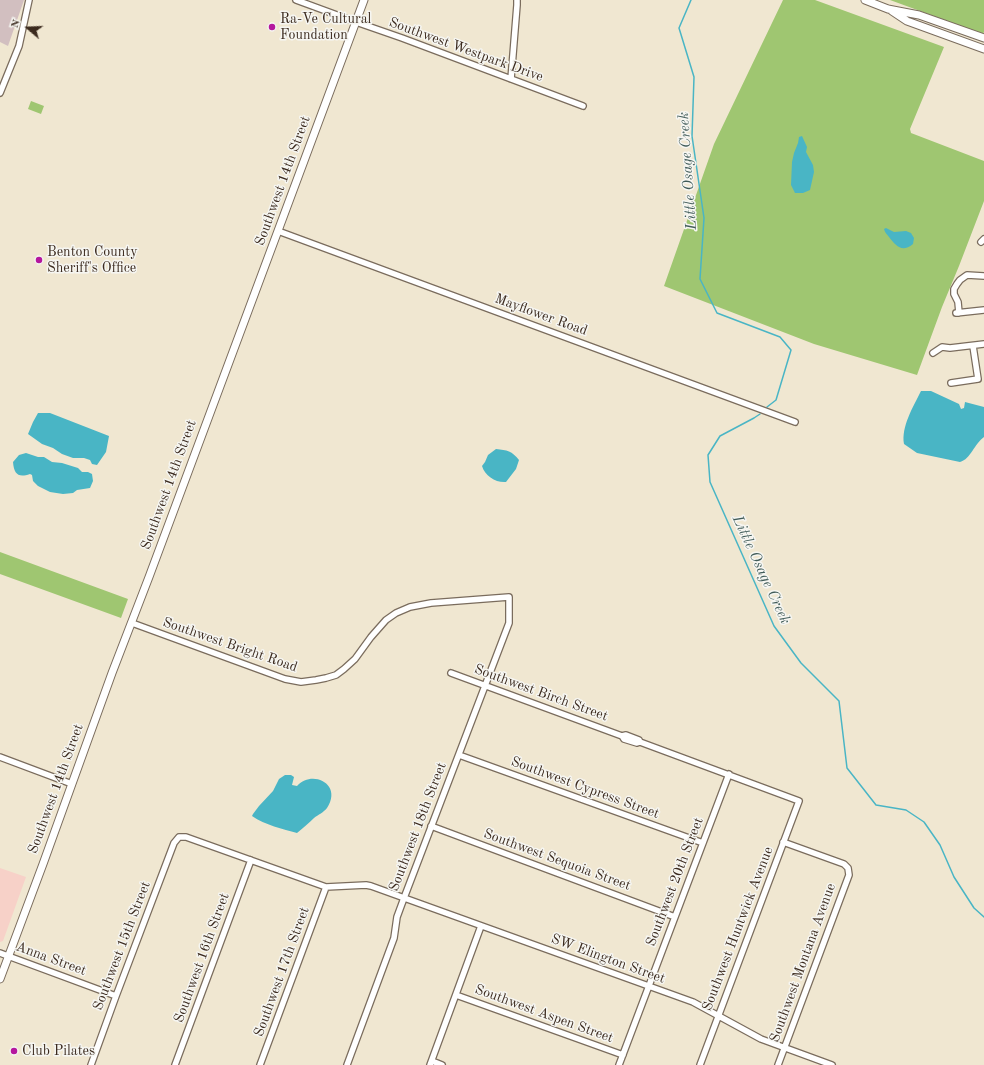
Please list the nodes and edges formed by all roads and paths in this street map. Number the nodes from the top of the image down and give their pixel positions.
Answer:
1 (29, 0) edge
2 (296, 0) edge
3 (364, 0) edge
4 (517, 0) edge
5 (865, 0) edge
6 (888, 8) junction
7 (356, 22) junction
8 (984, 38) edge
9 (984, 49) edge
10 (511, 79) junction
11 (0, 93) edge
12 (583, 106) dead end
13 (278, 231) junction
14 (984, 276) edge
15 (984, 310) edge
16 (984, 344) edge
17 (973, 346) junction
18 (933, 353) dead end
19 (951, 383) dead end
20 (795, 422) dead end
21 (509, 597) joint
22 (132, 623) junction
23 (451, 673) dead end
24 (485, 685) junction
25 (459, 755) junction
26 (0, 757) edge
27 (728, 774) junction
28 (72, 784) junction
29 (799, 801) joint
30 (431, 826) junction
31 (783, 842) junction
32 (703, 843) junction
33 (252, 860) junction
34 (326, 887) junction
35 (404, 898) junction
36 (675, 916) junction
37 (481, 926) junction
38 (0, 953) edge
39 (8, 957) junction
40 (0, 979) edge
41 (649, 986) junction
42 (456, 995) junction
43 (116, 996) junction
44 (718, 1015) junction
45 (784, 1048) junction
46 (623, 1055) junction
47 (431, 1063) edge
48 (91, 1065) edge
49 (175, 1065) edge
50 (260, 1065) edge
51 (347, 1065) edge
52 (442, 1065) edge
53 (619, 1065) edge
54 (700, 1065) edge
55 (778, 1065) edge
56 (832, 1065) edge

1 - 11 street
2 - 7 street, Southwest Westpark Drive
3 - 7 main road, Southwest 14th Street
4 - 10 street
5 - 6 main road
6 - 8 main road
6 - 9 main road
7 - 10 street, Southwest Westpark Drive
7 - 13 main road, Southwest 14th Street
10 - 12 street, Southwest Westpark Drive
13 - 20 street, Mayflower Road
13 - 22 main road, Southwest 14th Street
14 - 15 street
16 - 17 street
17 - 18 street
17 - 19 street
21 - 22 street, Southwest Bright Road
21 - 24 street, Southwest 18th Street
22 - 28 main road, Southwest 14th Street
23 - 24 street, Southwest Birch Street
24 - 25 street, Southwest 18th Street
24 - 27 street, Southwest Birch Street
25 - 30 street, Southwest 18th Street
25 - 32 street, Southwest Cypress Street
26 - 28 street
27 - 29 street, Southwest Birch Street
27 - 32 street, Southwest 20th Street
28 - 39 main road, Southwest 14th Street
29 - 31 street, Southwest Huntwick Avenue
30 - 35 street, Southwest 18th Street
30 - 36 street, Southwest Sequoia Street
31 - 44 street, Southwest Huntwick Avenue
31 - 45 street, Southwest Montana Avenue
32 - 36 street, Southwest 20th Street
33 - 34 street
33 - 43 street, Southwest 15th Street
33 - 49 street, Southwest 16th Street
34 - 35 street, SW Elington Street
34 - 50 street, Southwest 17th Street
35 - 37 street, SW Elington Street
35 - 51 street, Southwest 18th Street
36 - 41 street, Southwest 20th Street
37 - 41 street, SW Elington Street
37 - 42 street
38 - 39 street, Anna Street
39 - 40 main road, Southwest 14th Street
39 - 43 street, Anna Street
41 - 44 street, SW Elington Street
41 - 46 street, Southwest 20th Street
42 - 46 street, Southwest Aspen Street
42 - 47 street
43 - 48 street, Southwest 15th Street
44 - 45 street, SW Elington Street
44 - 54 street, Southwest Huntwick Avenue
45 - 55 street, Southwest Montana Avenue
45 - 56 street, SW Elington Street
46 - 53 street, Southwest 20th Street
47 - 52 street

